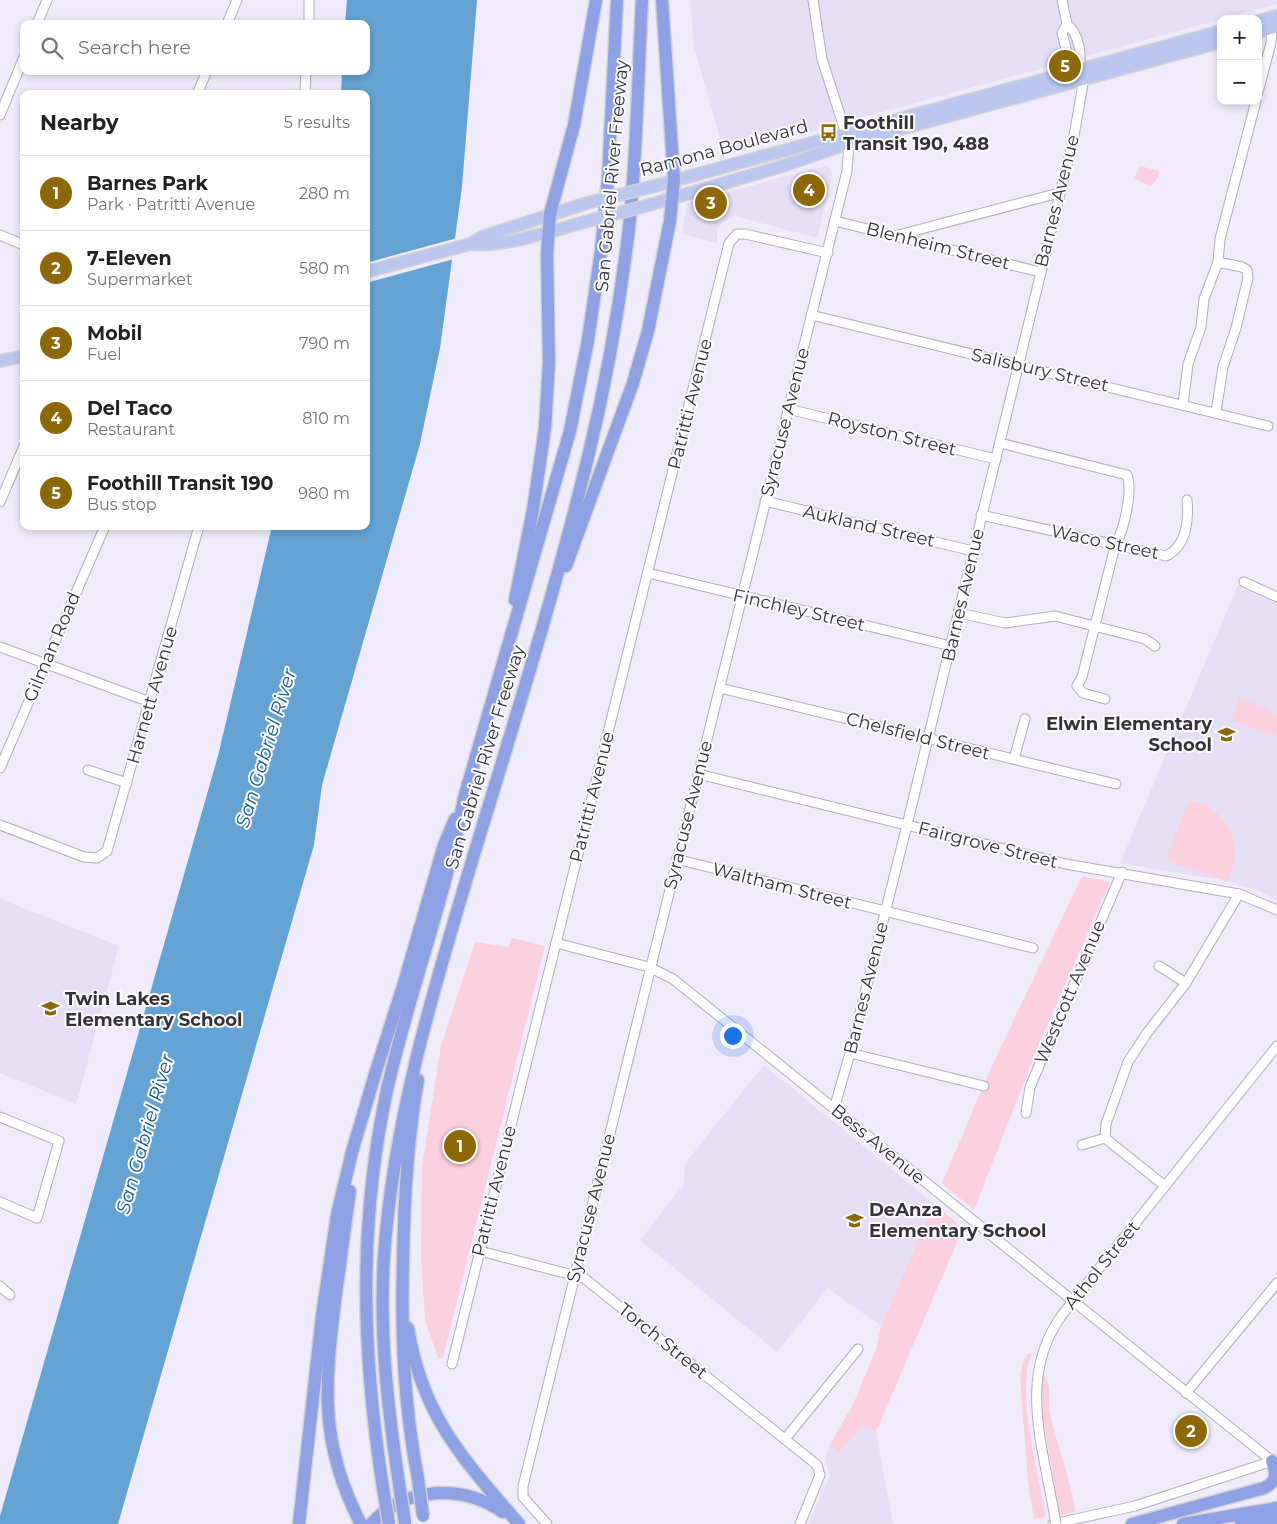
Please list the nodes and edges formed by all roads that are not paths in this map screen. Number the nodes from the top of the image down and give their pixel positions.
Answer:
1 (47, 0) edge
2 (236, 0) edge
3 (309, 0) edge
4 (596, 0) edge
5 (617, 0) edge
6 (642, 0) edge
7 (662, 0) edge
8 (813, 0) edge
9 (1062, 0) edge
10 (1277, 16) edge
11 (39, 20) edge
12 (228, 20) edge
13 (309, 20) edge
14 (1262, 20) edge
15 (1274, 28) edge
16 (1217, 32) edge
17 (1217, 43) edge
18 (20, 67) edge
19 (1081, 73) junction
20 (205, 75) edge
21 (306, 75) edge
22 (1262, 77) edge
23 (199, 90) edge
24 (305, 90) edge
25 (1255, 105) edge
26 (0, 115) edge
27 (847, 138) junction
28 (674, 180) junction
29 (1059, 193) junction
30 (673, 198) junction
31 (550, 214) junction
32 (835, 221) junction
33 (548, 232) junction
34 (0, 235) edge
35 (895, 236) junction
36 (20, 243) edge
37 (470, 244) junction
38 (828, 253) junction
39 (1218, 262) junction
40 (370, 271) edge
41 (1040, 272) junction
42 (811, 315) junction
43 (20, 357) edge
44 (0, 360) edge
45 (1018, 365) junction
46 (1183, 404) junction
47 (788, 409) junction
48 (1216, 412) junction
49 (1268, 426) dead end
50 (1000, 443) junction
51 (20, 455) edge
52 (996, 459) junction
53 (1186, 500) dead end
54 (765, 501) junction
55 (0, 502) edge
56 (981, 514) junction
57 (103, 530) edge
58 (198, 530) edge
59 (1115, 546) junction
60 (973, 551) junction
61 (648, 573) junction
62 (1244, 582) dead end
63 (741, 596) junction
64 (1277, 597) edge
65 (959, 613) junction
66 (1095, 626) junction
67 (951, 646) junction
68 (1155, 646) dead end
69 (0, 647) edge
70 (536, 650) junction
71 (44, 665) junction
72 (497, 688) junction
73 (720, 688) junction
74 (1105, 699) dead end
75 (150, 702) junction
76 (1024, 719) dead end
77 (928, 738) junction
78 (1014, 759) junction
79 (0, 768) edge
80 (88, 770) dead end
81 (698, 774) junction
82 (127, 783) junction
83 (1116, 784) dead end
84 (464, 798) junction
85 (0, 825) edge
86 (908, 825) junction
87 (676, 860) junction
88 (1122, 872) junction
89 (1239, 894) junction
90 (1277, 910) edge
91 (885, 911) junction
92 (556, 943) junction
93 (1033, 948) dead end
94 (1159, 966) dead end
95 (649, 967) junction
96 (437, 980) junction
97 (1186, 983) junction
98 (1277, 1046) edge
99 (850, 1053) junction
100 (984, 1086) dead end
101 (834, 1109) junction
102 (1026, 1113) dead end
103 (0, 1117) edge
104 (362, 1124) junction
105 (1105, 1138) junction
106 (1082, 1144) dead end
107 (1165, 1186) junction
108 (0, 1202) edge
109 (480, 1251) junction
110 (575, 1274) junction
111 (402, 1276) junction
112 (1277, 1283) edge
113 (0, 1286) edge
114 (10, 1296) dead end
115 (1074, 1301) junction
116 (858, 1349) dead end
117 (452, 1364) dead end
118 (1186, 1393) junction
119 (785, 1439) junction
120 (1275, 1461) edge
121 (1277, 1508) edge
122 (1277, 1518) edge
123 (424, 1520) edge
124 (405, 1523) edge
125 (299, 1524) edge
126 (361, 1524) edge
127 (371, 1524) edge
128 (389, 1524) edge
129 (518, 1524) edge
130 (546, 1524) edge
131 (800, 1524) edge
132 (1054, 1524) edge
133 (1132, 1524) edge
134 (1183, 1524) edge
135 (1241, 1524) edge

1 - 11 street
2 - 12 street
3 - 13 street
4 - 31 highway
5 - 72 highway, San Gabriel River Freeway
6 - 70 highway, San Gabriel River Freeway
7 - 28 highway
8 - 27 street
9 - 19 street
10 - 14 main road
15 - 22 street
16 - 19 main road, Ramona Boulevard
17 - 19 main road, Ramona Boulevard
18 - 26 street
19 - 27 main road, Ramona Boulevard
19 - 29 street, Barnes Avenue
20 - 23 street
21 - 24 street
25 - 39 street
27 - 28 main road, Ramona Boulevard
27 - 30 main road, Ramona Boulevard
27 - 32 street, Syracuse Avenue
28 - 30 highway
28 - 31 main road, Ramona Boulevard, bridge
29 - 35 street
29 - 41 street, Barnes Avenue
30 - 33 main road, Ramona Boulevard, bridge
30 - 70 highway
31 - 33 highway
31 - 37 main road, Ramona Boulevard
32 - 35 street, Blenheim Street
32 - 38 street, Syracuse Avenue
33 - 37 main road, Ramona Boulevard
33 - 72 highway
34 - 36 street
35 - 41 street, Blenheim Street
37 - 40 main road, Ramona Boulevard
38 - 42 street, Syracuse Avenue
38 - 61 street, Patritti Avenue
39 - 46 street
39 - 48 street
41 - 45 street, Barnes Avenue
42 - 45 street, Salisbury Street
42 - 47 street, Syracuse Avenue
43 - 44 main road
45 - 46 street, Salisbury Street
45 - 50 street, Barnes Avenue
46 - 48 street, Salisbury Street
47 - 52 street, Royston Street
47 - 54 street, Syracuse Avenue
48 - 49 street, Salisbury Street
50 - 52 street, Barnes Avenue
50 - 59 street
51 - 55 street
52 - 56 street, Barnes Avenue
53 - 59 street, Waco Street
54 - 60 street, Aukland Street
54 - 63 street, Syracuse Avenue
56 - 59 street, Waco Street
56 - 60 street, Barnes Avenue
57 - 71 street, Gilman Road
58 - 75 street, Harnett Avenue
59 - 66 street
60 - 65 street, Barnes Avenue
61 - 63 street, Finchley Street
61 - 92 street, Patritti Avenue
62 - 64 street
63 - 67 street, Finchley Street
63 - 73 street, Syracuse Avenue
65 - 66 street
65 - 67 street, Barnes Avenue
66 - 68 street
66 - 74 street
67 - 77 street, Barnes Avenue
69 - 71 street
70 - 96 highway, San Gabriel River Freeway
71 - 75 street
71 - 79 street, Gilman Road
72 - 84 highway, San Gabriel River Freeway
73 - 77 street, Chelsfield Street
73 - 81 street, Syracuse Avenue
75 - 82 street, Harnett Avenue
76 - 78 street
77 - 78 street, Chelsfield Street
77 - 86 street, Barnes Avenue
78 - 83 street, Chelsfield Street
80 - 82 street
81 - 86 street, Fairgrove Street
81 - 87 street, Syracuse Avenue
82 - 85 street, Harnett Avenue
84 - 104 highway
84 - 128 highway, San Gabriel River Freeway, bridge
86 - 88 street, Fairgrove Street
86 - 91 street, Barnes Avenue
87 - 91 street, Waltham Street
87 - 95 street, Syracuse Avenue
88 - 89 street, Fairgrove Street
88 - 102 street, Westcott Avenue
89 - 90 street, Fairgrove Street
89 - 97 street
91 - 93 street, Waltham Street
91 - 99 street, Barnes Avenue
92 - 95 street, Bess Avenue
92 - 109 street, Patritti Avenue
94 - 97 street
95 - 101 street, Bess Avenue
95 - 110 street, Syracuse Avenue
96 - 111 highway
96 - 124 highway, San Gabriel River Freeway, bridge
97 - 105 street
98 - 107 street, Athol Street
99 - 100 street
99 - 101 street, Barnes Avenue
101 - 115 street, Bess Avenue
103 - 108 street
104 - 125 highway
104 - 126 highway
105 - 106 street
105 - 107 street
107 - 115 street, Athol Street
109 - 110 street, Torch Street
109 - 117 street, Patritti Avenue
110 - 119 street, Torch Street
110 - 130 street, Syracuse Avenue
111 - 123 highway, bridge
111 - 129 highway
112 - 118 street
113 - 114 street
115 - 118 street, Bess Avenue
115 - 132 street, Athol Street, bridge
116 - 119 street
118 - 120 street, Bess Avenue
119 - 131 street, Torch Street
120 - 132 street
120 - 133 highway
121 - 134 highway
122 - 135 highway
127 - 129 highway

